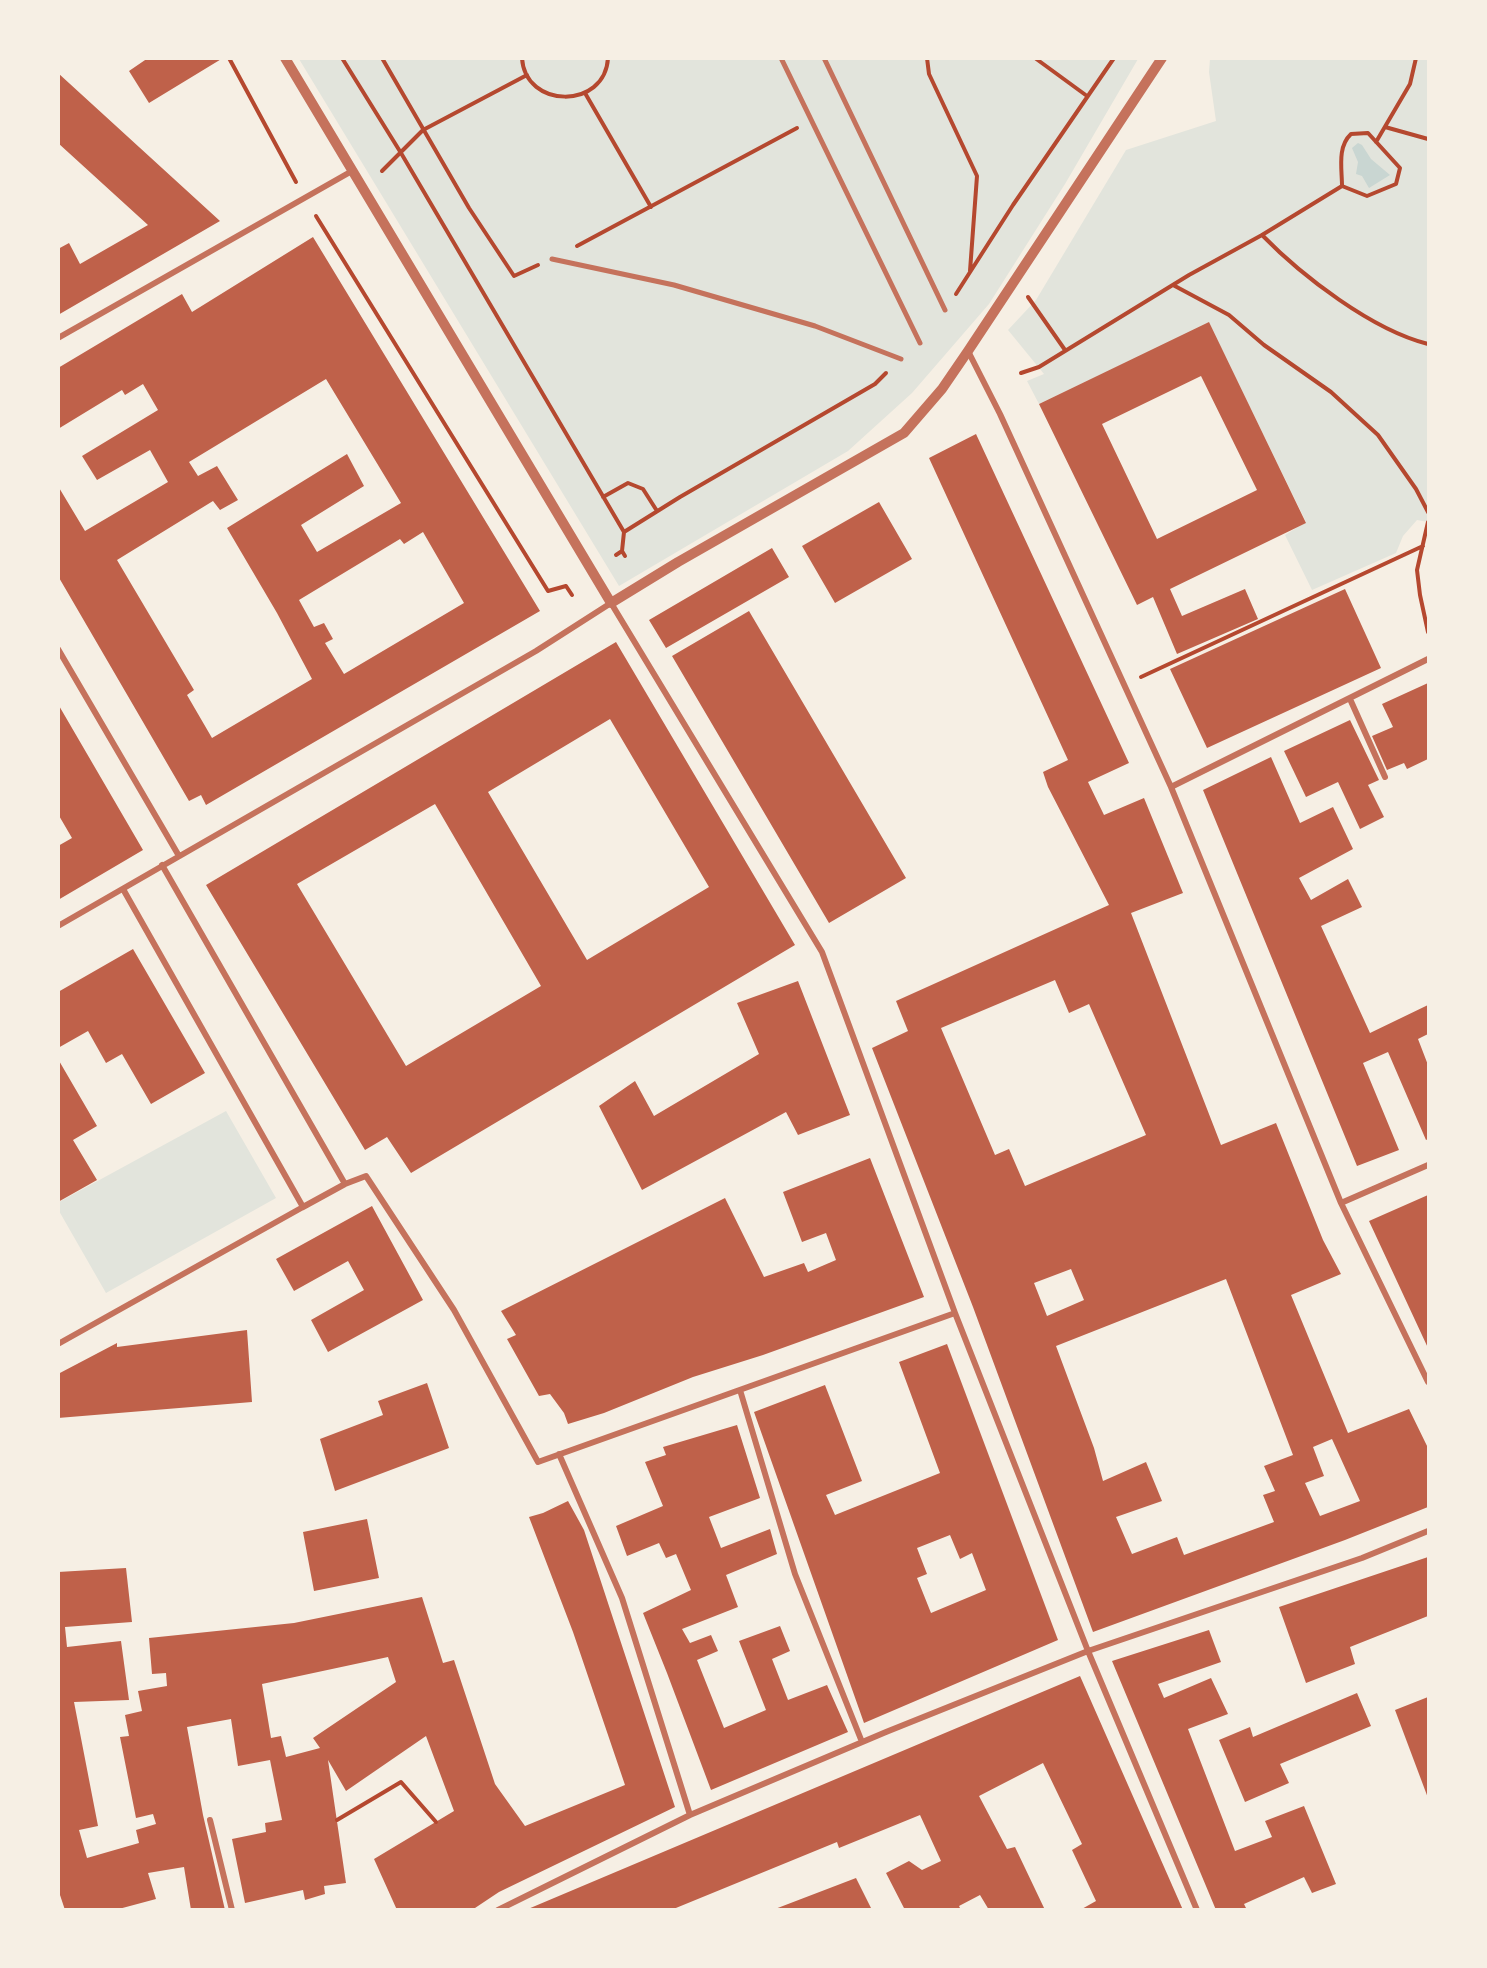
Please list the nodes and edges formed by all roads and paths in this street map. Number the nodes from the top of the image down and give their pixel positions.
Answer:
1 (229, 58) edge
2 (285, 58) edge
3 (342, 58) edge
4 (382, 58) edge
5 (522, 58) edge
6 (608, 58) edge
7 (781, 58) edge
8 (824, 58) edge
9 (927, 58) edge
10 (1035, 58) edge
11 (1114, 58) edge
12 (1162, 58) edge
13 (1416, 58) edge
14 (527, 75) junction
15 (585, 93) junction
16 (1087, 96) junction
17 (811, 120) junction
18 (1385, 127) junction
19 (423, 130) junction
20 (1428, 139) edge
21 (1376, 142) junction
22 (401, 153) junction
23 (352, 171) junction
24 (382, 171) dead end
25 (1342, 186) junction
26 (299, 187) dead end
27 (651, 207) junction
28 (316, 216) dead end
29 (1263, 235) junction
30 (552, 259) junction
31 (970, 271) junction
32 (1173, 285) junction
33 (1026, 294) dead end
34 (945, 310) joint
35 (58, 338) edge
36 (920, 343) dead end
37 (1428, 344) edge
38 (1065, 350) junction
39 (968, 351) junction
40 (901, 359) joint
41 (1021, 374) dead end
42 (603, 497) junction
43 (657, 512) junction
44 (1428, 512) edge
45 (1428, 522) edge
46 (624, 532) junction
47 (1423, 546) junction
48 (615, 555) dead end
49 (571, 583) dead end
50 (566, 586) junction
51 (572, 595) dead end
52 (611, 603) junction
53 (1428, 632) edge
54 (58, 649) edge
55 (1428, 659) edge
56 (1124, 685) junction
57 (1350, 699) junction
58 (1385, 777) dead end
59 (1171, 787) junction
60 (179, 856) junction
61 (162, 865) junction
62 (123, 889) junction
63 (58, 926) edge
64 (1428, 1165) edge
65 (345, 1184) junction
66 (1341, 1203) junction
67 (303, 1207) junction
68 (955, 1313) junction
69 (58, 1344) edge
70 (1428, 1382) edge
71 (740, 1390) junction
72 (559, 1454) junction
73 (1428, 1531) edge
74 (1088, 1651) junction
75 (862, 1742) junction
76 (690, 1815) junction
77 (210, 1820) dead end
78 (337, 1820) dead end
79 (436, 1822) dead end
80 (232, 1910) edge
81 (498, 1910) edge
82 (1197, 1910) edge

1 - 26 path
2 - 23 street
3 - 22 path
4 - 19 path
5 - 14 path
6 - 15 path
7 - 17 street
8 - 34 street
9 - 31 path
10 - 16 path
11 - 16 path
12 - 39 street
13 - 18 path
14 - 15 path
14 - 19 path
15 - 27 path
16 - 31 path
17 - 27 path
17 - 36 street
18 - 20 path
18 - 21 path
19 - 22 path
19 - 30 path
21 - 25 path
21 - 25 path
22 - 24 path
22 - 42 path
23 - 35 street
23 - 52 street
25 - 29 path
27 - 30 path
28 - 50 path
29 - 32 path
29 - 37 path
30 - 40 street
31 - 34 path
32 - 38 path
32 - 44 path
33 - 38 path
38 - 41 path
39 - 52 street
39 - 56 street
40 - 43 path
42 - 43 path
42 - 46 path
43 - 46 path
45 - 47 path
46 - 48 path
47 - 53 path
47 - 56 path
49 - 50 path
50 - 51 path
52 - 60 street
52 - 68 street
54 - 60 street
55 - 57 street
56 - 59 street
57 - 58 street
57 - 59 street
59 - 66 street
60 - 61 street
61 - 62 street
61 - 65 street
62 - 63 street
62 - 67 street
64 - 66 street
65 - 67 street
65 - 72 street
66 - 70 street
67 - 69 street
68 - 71 street
68 - 74 street
71 - 72 street
71 - 75 street
72 - 76 street
73 - 74 street
74 - 75 street
74 - 82 street
75 - 76 street
76 - 81 street
77 - 80 street
78 - 79 path

